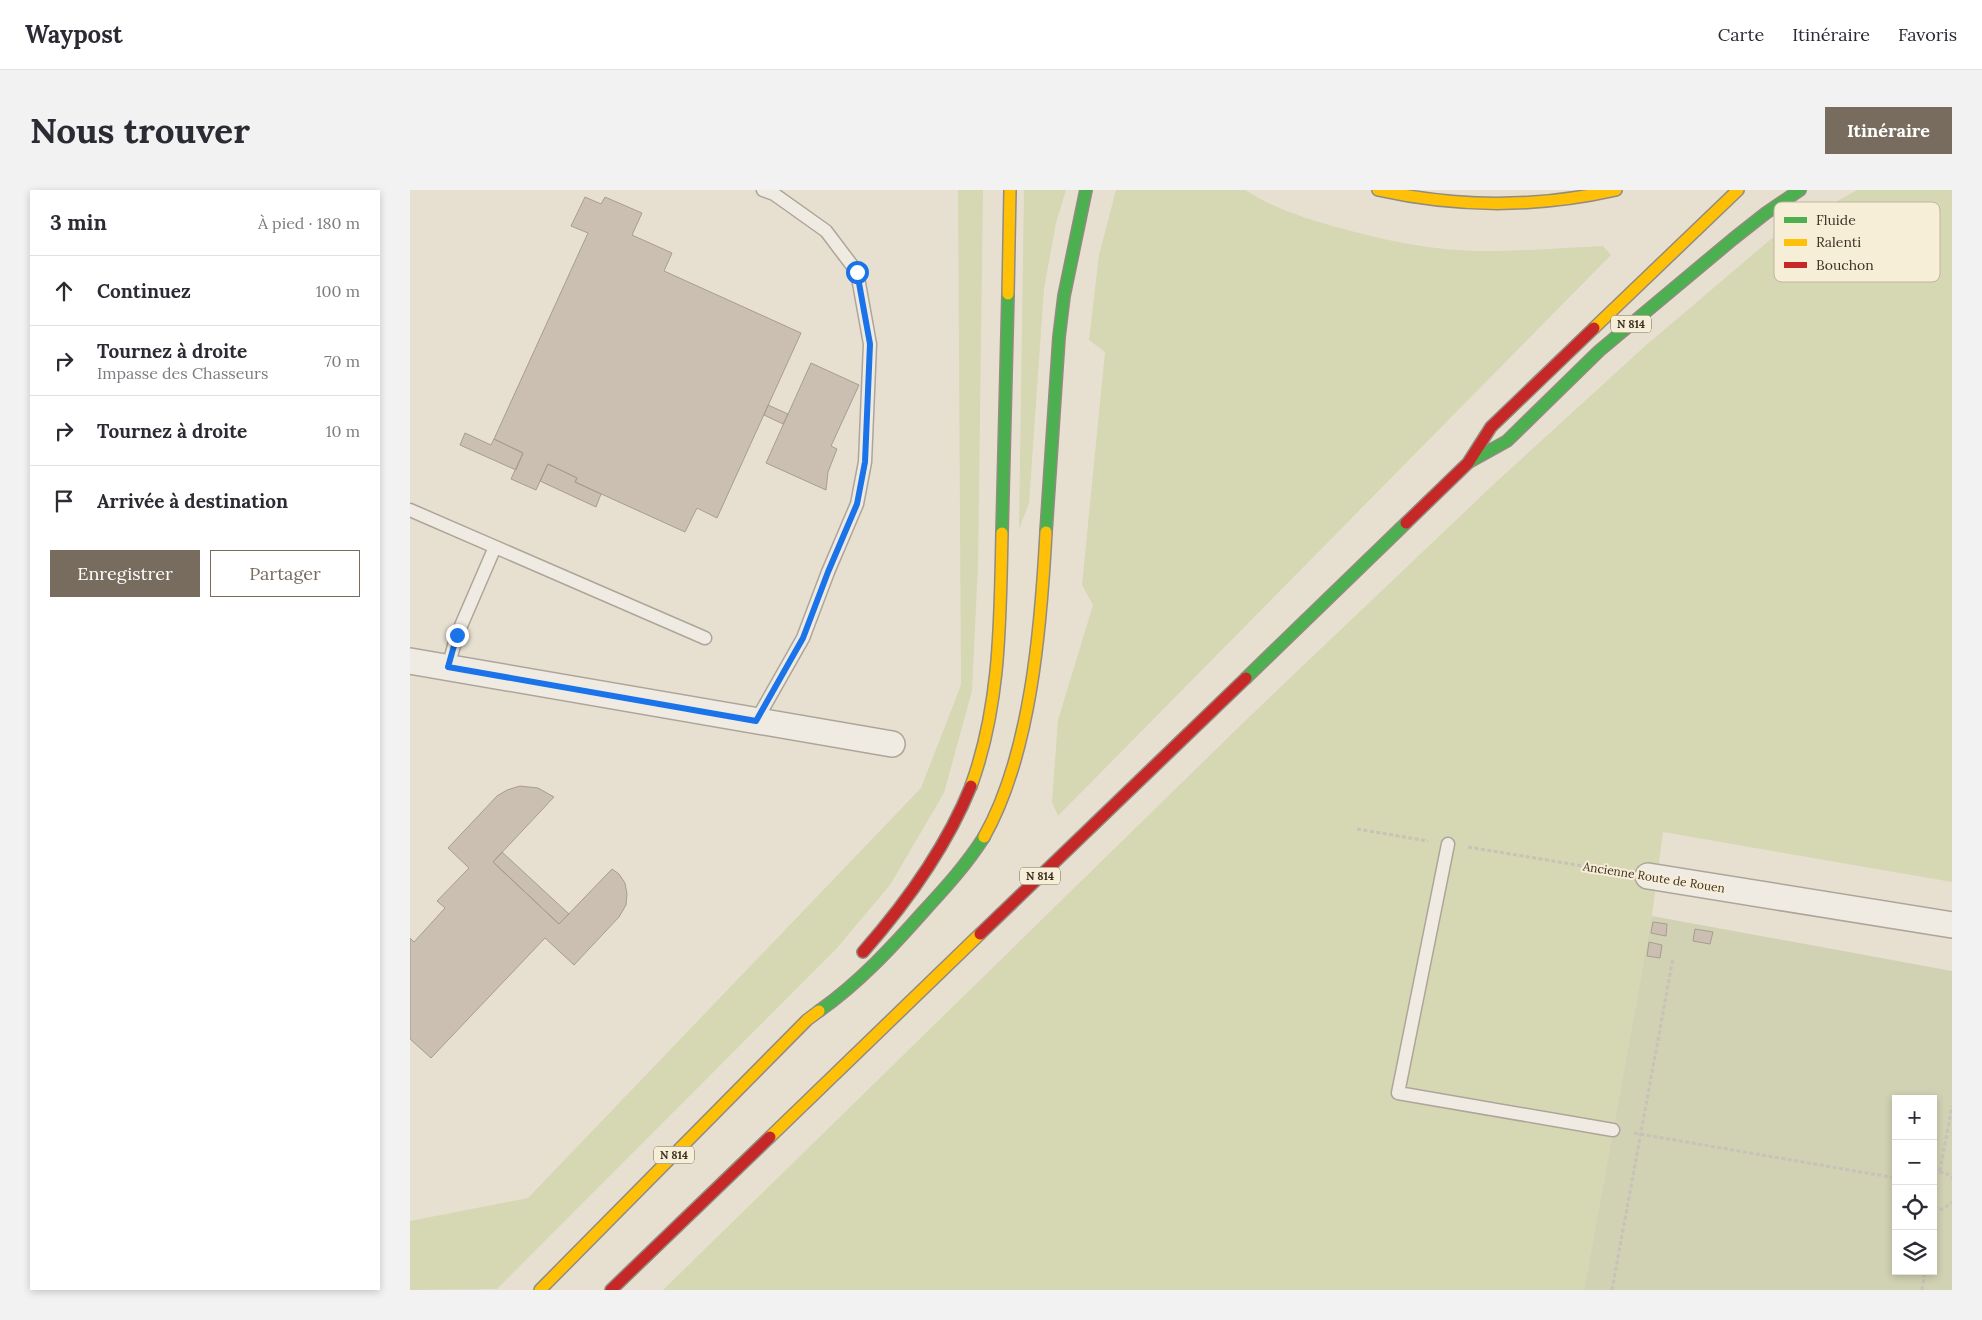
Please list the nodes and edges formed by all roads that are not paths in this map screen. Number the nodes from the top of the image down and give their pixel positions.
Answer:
1 (762, 190) edge
2 (1010, 190) edge
3 (1086, 190) edge
4 (1378, 190) edge
5 (1616, 190) edge
6 (1738, 190) edge
7 (1800, 190) edge
8 (1782, 202) edge
9 (1774, 208) edge
10 (1468, 463) junction
11 (410, 510) edge
12 (495, 547) junction
13 (705, 638) dead end
14 (410, 661) edge
15 (448, 667) junction
16 (756, 721) junction
17 (892, 744) dead end
18 (1448, 844) road end
19 (1648, 876) road end
20 (1952, 925) edge
21 (856, 960) dead end
22 (826, 989) dead end
23 (807, 1020) junction
24 (1613, 1130) road end
25 (540, 1290) edge
26 (612, 1290) edge

1 - 16 lane
2 - 21 highway
3 - 23 highway, N 814
4 - 5 highway
6 - 10 highway, N 814
7 - 8 highway, N 814
9 - 10 highway, N 814
10 - 26 highway, N 814
11 - 12 lane
12 - 13 lane
12 - 15 lane
14 - 15 street
15 - 16 street
16 - 17 street
18 - 24 lane
19 - 20 street, Ancienne Route de Rouen
22 - 23 highway
23 - 25 highway, N 814

